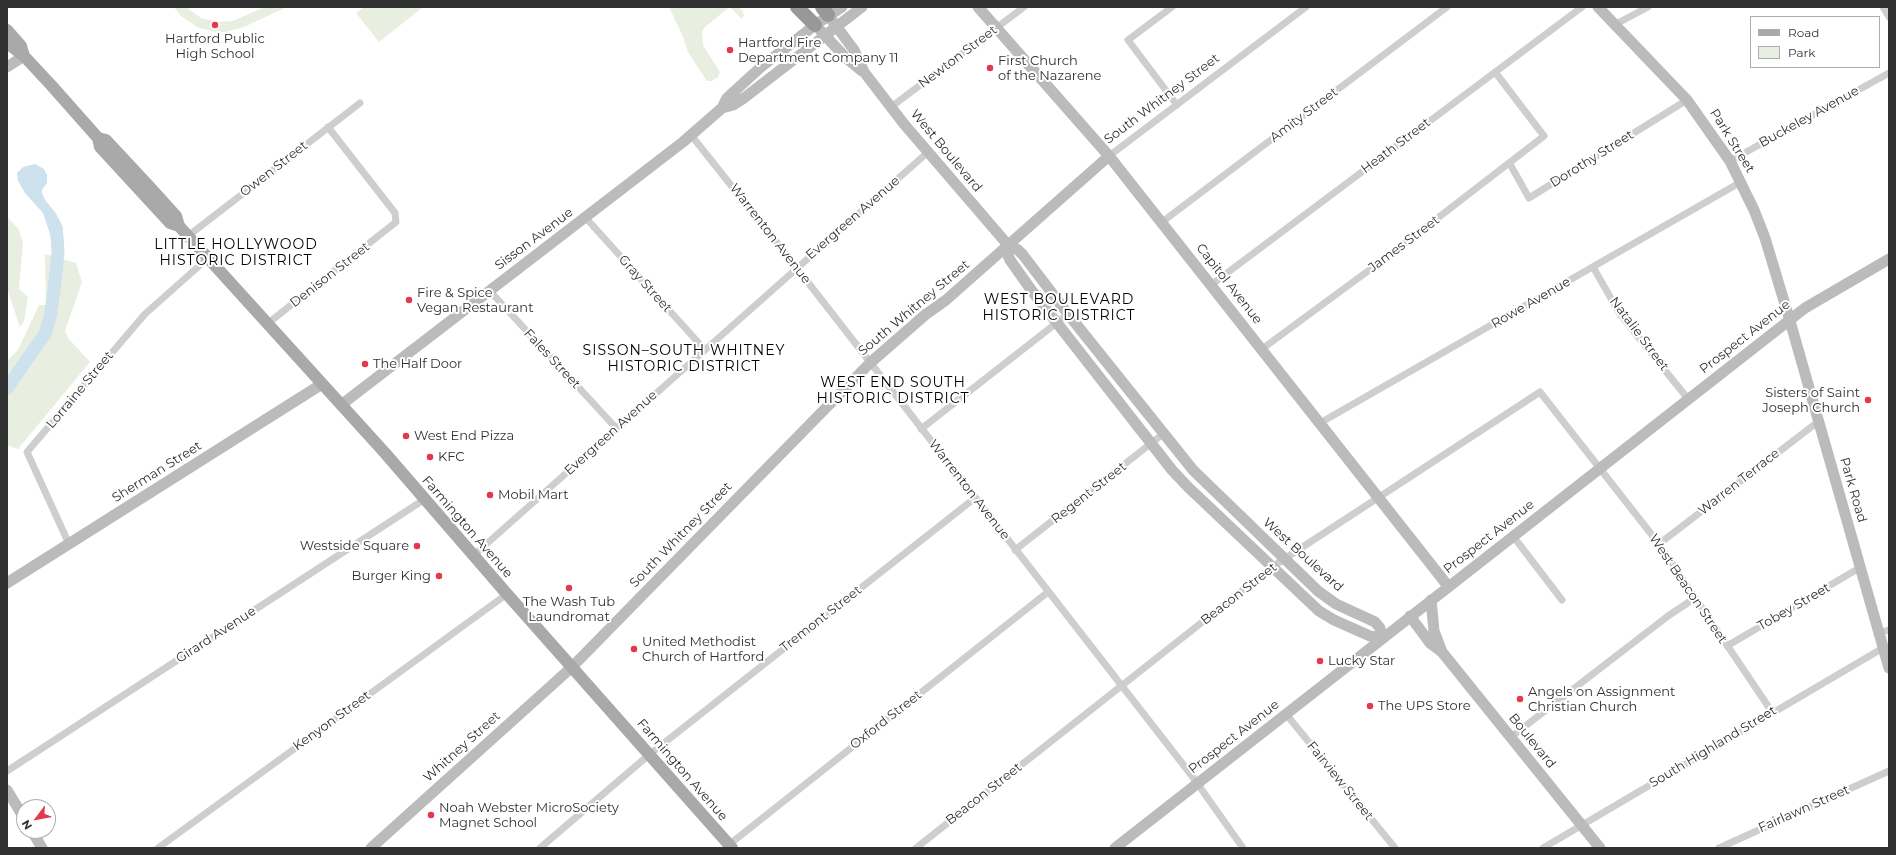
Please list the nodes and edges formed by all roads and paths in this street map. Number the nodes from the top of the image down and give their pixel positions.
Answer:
1 (797, 7) edge
2 (842, 7) edge
3 (862, 7) edge
4 (978, 7) edge
5 (1024, 7) edge
6 (1172, 7) edge
7 (1306, 7) edge
8 (1446, 7) edge
9 (1582, 7) edge
10 (1598, 7) edge
11 (1648, 7) edge
12 (1883, 7) edge
13 (829, 16) edge
14 (1889, 17) edge
15 (1616, 24) junction
16 (996, 28) junction
17 (7, 30) edge
18 (820, 30) junction
19 (7, 43) edge
20 (24, 56) junction
21 (7, 67) edge
22 (864, 72) junction
23 (1495, 72) junction
24 (1889, 73) edge
25 (750, 77) junction
26 (758, 87) junction
27 (1687, 100) junction
28 (360, 102) dead end
29 (1177, 105) junction
30 (891, 107) junction
31 (722, 108) junction
32 (328, 127) junction
33 (691, 135) junction
34 (928, 152) junction
35 (1109, 156) junction
36 (1730, 161) junction
37 (1510, 164) junction
38 (1741, 182) junction
39 (585, 217) junction
40 (1162, 222) junction
41 (188, 236) junction
42 (1008, 245) junction
43 (208, 258) junction
44 (1889, 259) edge
45 (796, 267) junction
46 (1593, 267) junction
47 (1211, 285) junction
48 (489, 290) junction
49 (1068, 314) junction
50 (1790, 321) junction
51 (1056, 322) junction
52 (268, 324) junction
53 (1262, 349) junction
54 (704, 350) junction
55 (870, 363) junction
56 (322, 384) junction
57 (1688, 399) junction
58 (342, 405) junction
59 (1819, 421) junction
60 (1320, 424) junction
61 (616, 428) junction
62 (921, 429) junction
63 (1163, 434) junction
64 (1151, 444) junction
65 (1600, 468) junction
66 (1219, 496) junction
67 (425, 498) junction
68 (974, 498) junction
69 (1379, 498) junction
70 (1208, 507) junction
71 (1512, 536) junction
72 (69, 544) junction
73 (1659, 544) junction
74 (1015, 550) junction
75 (474, 555) junction
76 (1285, 559) junction
77 (1272, 567) junction
78 (1861, 567) junction
79 (7, 583) edge
80 (1448, 586) junction
81 (1048, 592) junction
82 (507, 594) junction
83 (1694, 598) junction
84 (1431, 600) junction
85 (1562, 600) dead end
86 (1410, 616) junction
87 (1884, 631) edge
88 (1382, 638) junction
89 (1727, 646) junction
90 (1883, 648) junction
91 (1442, 652) junction
92 (572, 667) junction
93 (1889, 668) edge
94 (1121, 687) junction
95 (1772, 712) junction
96 (1286, 714) junction
97 (1511, 737) junction
98 (650, 754) junction
99 (7, 771) edge
100 (1889, 771) edge
101 (1197, 783) junction
102 (7, 790) edge
103 (16, 805) edge
104 (1582, 826) junction
105 (37, 839) edge
106 (729, 847) edge
107 (42, 848) edge
108 (158, 848) edge
109 (371, 848) edge
110 (540, 848) edge
111 (916, 848) edge
112 (1115, 848) edge
113 (1243, 848) edge
114 (1395, 848) edge
115 (1543, 848) edge
116 (1600, 848) edge
117 (1719, 848) edge

1 - 18 highway
2 - 13 main road, Sisson Avenue
3 - 13 main road, Sisson Avenue
4 - 16 main road, Capitol Avenue
5 - 16 street, Newton Street
6 - 29 street
7 - 29 street, South Whitney Street
8 - 40 street, Amity Street
9 - 23 street, Heath Street
10 - 15 main road, Park Street
11 - 15 street
12 - 14 street
13 - 18 main road, Sisson Avenue
13 - 22 main road, West Boulevard
15 - 27 main road, Park Street
16 - 30 street, Newton Street
16 - 35 main road, Capitol Avenue
17 - 20 main road, Farmington Avenue
18 - 22 main road, West Boulevard
18 - 25 main road, Sisson Avenue
18 - 26 main road, Sisson Avenue
19 - 20 main road, Farmington Avenue
20 - 21 main road
20 - 41 main road, Farmington Avenue
22 - 30 main road, West Boulevard
23 - 37 street, James Street
23 - 47 street, Heath Street
24 - 36 street, Buckeley Avenue
25 - 26 main road
25 - 31 main road, Sisson Avenue
26 - 31 main road, Sisson Avenue
27 - 36 main road, Park Street
27 - 37 street, Dorothy Street
28 - 32 street, Owen Street
29 - 35 street, South Whitney Street
30 - 34 main road, West Boulevard
31 - 33 main road, Sisson Avenue
32 - 41 street, Owen Street
32 - 52 street, Denison Street
33 - 39 main road, Sisson Avenue
33 - 45 street, Warrenton Avenue
34 - 42 main road, West Boulevard
34 - 45 street, Evergreen Avenue
35 - 40 main road, Capitol Avenue
35 - 42 main road, South Whitney Street
36 - 38 main road, Park Street
37 - 53 street, James Street
38 - 46 street, Rowe Avenue
38 - 50 main road, Park Street
39 - 48 main road, Sisson Avenue
39 - 54 street, Gray Street
40 - 47 main road, Capitol Avenue
41 - 43 main road, Farmington Avenue
42 - 49 main road, West Boulevard
42 - 51 main road, West Boulevard
42 - 55 main road, South Whitney Street
43 - 52 main road, Farmington Avenue
43 - 72 street, Lorraine Street
44 - 50 main road, Prospect Avenue
45 - 54 street, Evergreen Avenue
45 - 55 street, Warrenton Avenue
46 - 57 street, Natalie Street
46 - 60 street, Rowe Avenue
47 - 53 main road, Capitol Avenue
48 - 58 main road, Sisson Avenue
48 - 61 street, Fales Street
49 - 51 street
49 - 63 main road, West Boulevard
50 - 57 main road, Prospect Avenue
50 - 59 main road, Park Road
51 - 62 street
51 - 64 main road, West Boulevard
52 - 56 main road, Farmington Avenue
53 - 60 main road, Capitol Avenue
54 - 61 street, Evergreen Avenue
55 - 62 street, Warrenton Avenue
55 - 92 main road, South Whitney Street
56 - 58 main road, Farmington Avenue
56 - 72 main road, Sherman Street
57 - 65 main road, Prospect Avenue
58 - 67 main road, Farmington Avenue
59 - 73 street, Warren Terrace
59 - 78 main road, Park Road
60 - 69 main road, Capitol Avenue
61 - 75 street, Evergreen Avenue
62 - 68 street, Warrenton Avenue
63 - 64 street, Regent Street
63 - 66 main road, West Boulevard
64 - 70 main road, West Boulevard
64 - 74 street, Regent Street
65 - 69 street, Beacon Street
65 - 71 main road, Prospect Avenue
65 - 73 street, West Beacon Street
66 - 70 main road
66 - 76 main road, West Boulevard
67 - 75 main road, Farmington Avenue
67 - 99 street, Girard Avenue
68 - 74 street, Warrenton Avenue
68 - 98 street, Tremont Street
69 - 76 street, Beacon Street
69 - 80 main road, Capitol Avenue
70 - 77 main road, West Boulevard
71 - 80 main road, Prospect Avenue
71 - 85 street
72 - 79 main road, Sherman Street
73 - 83 street, West Beacon Street
74 - 81 street, Warrenton Avenue
75 - 82 main road, Farmington Avenue
76 - 77 street, Beacon Street
76 - 88 main road, West Boulevard
77 - 88 main road, West Boulevard
77 - 94 street, Beacon Street
78 - 87 main road, Park Road
78 - 89 street, Tobey Street
80 - 84 main road, Prospect Avenue
81 - 94 street, Warrenton Avenue
81 - 106 street, Oxford Street
82 - 92 main road, Farmington Avenue
82 - 108 street, Kenyon Street
83 - 89 street, West Beacon Street
83 - 97 street
84 - 86 main road, Prospect Avenue
84 - 91 main road, Boulevard
86 - 88 main road, Prospect Avenue
86 - 91 main road, Boulevard
87 - 90 main road, Park Road
88 - 96 main road, Prospect Avenue
89 - 95 street, West Beacon Street
90 - 93 main road, Park Road
90 - 95 street, South Highland Street
91 - 97 main road, Boulevard
92 - 98 main road, Farmington Avenue
92 - 109 main road, Whitney Street
94 - 101 street, Warrenton Avenue
94 - 111 street, Beacon Street
95 - 104 street, South Highland Street
96 - 101 main road, Prospect Avenue
96 - 114 street, Fairview Street
97 - 104 main road, Boulevard
98 - 106 main road, Farmington Avenue
98 - 110 street, Tremont Street
100 - 117 street, Fairlawn Street
101 - 112 main road, Prospect Avenue
101 - 113 street, Warrenton Avenue
102 - 103 main road
104 - 115 street, South Highland Street
104 - 116 main road, Boulevard
105 - 107 main road

